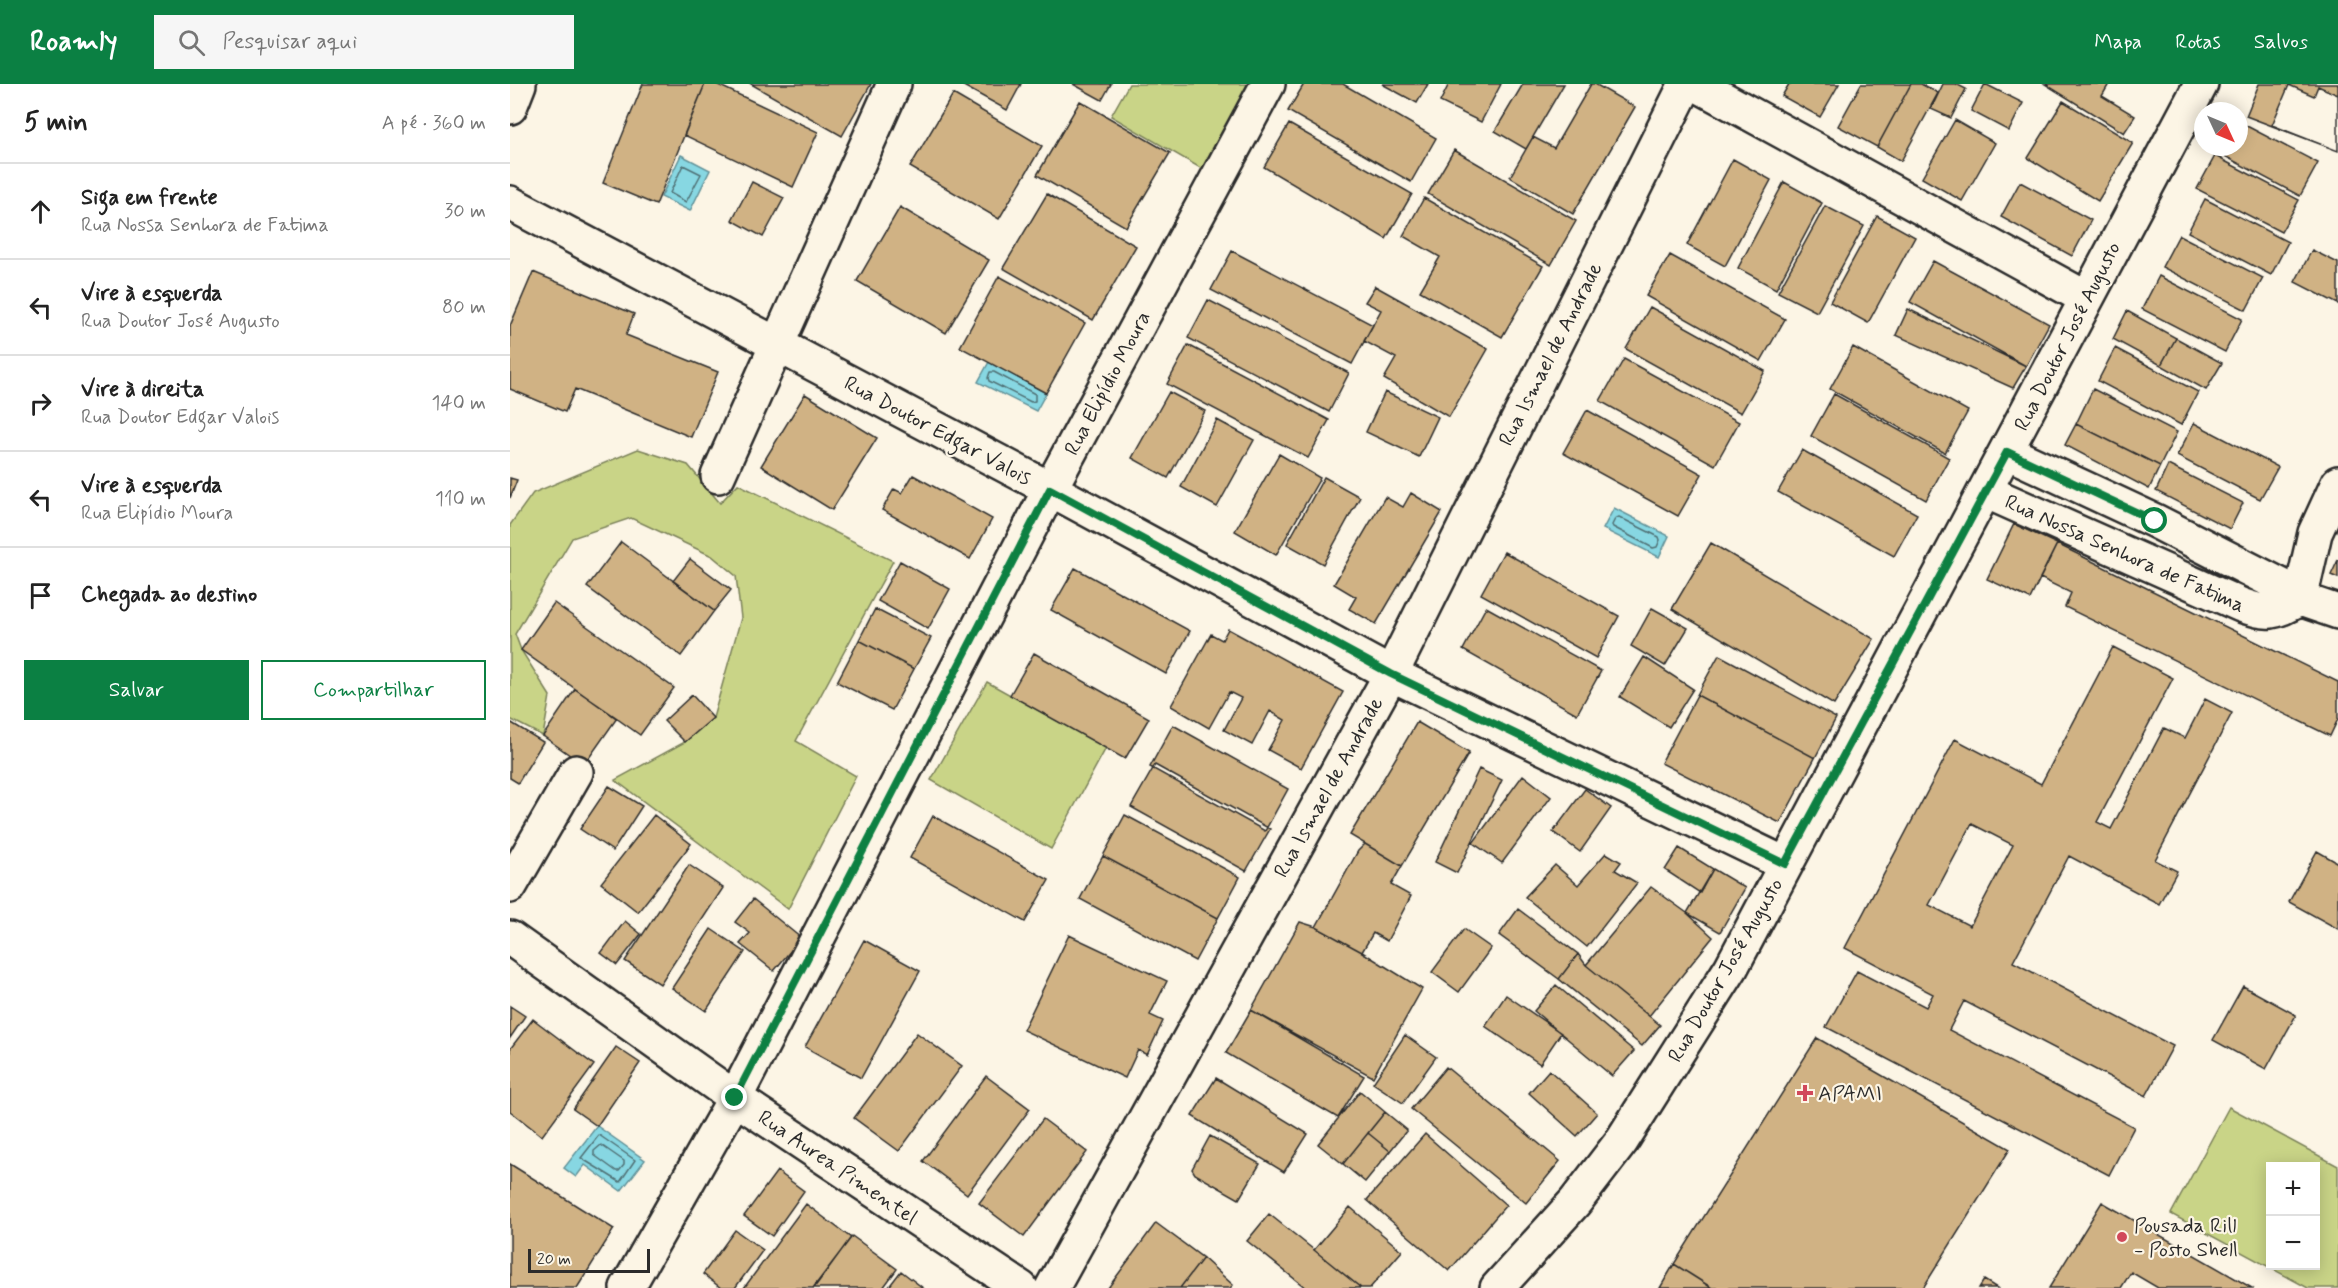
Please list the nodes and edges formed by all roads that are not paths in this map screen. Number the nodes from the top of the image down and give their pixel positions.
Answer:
1 (519, 84) edge
2 (894, 84) edge
3 (1268, 84) edge
4 (1686, 84) edge
5 (1696, 84) edge
6 (2201, 84) edge
7 (510, 107) edge
8 (510, 203) edge
9 (2086, 298) junction
10 (777, 344) junction
11 (2007, 452) junction
12 (718, 476) dead end
13 (2338, 483) edge
14 (1050, 489) junction
15 (1985, 491) junction
16 (2300, 598) junction
17 (2338, 612) edge
18 (1391, 674) junction
19 (576, 772) dead end
20 (1785, 864) junction
21 (510, 886) edge
22 (510, 938) edge
23 (735, 1098) junction
24 (627, 1288) edge
25 (1021, 1288) edge
26 (1052, 1288) edge
27 (1497, 1288) edge

1 - 7 street
2 - 10 street
3 - 14 street, Rua Elipídio Moura
4 - 18 street, Rua Ismael de Andrade
5 - 9 street
6 - 9 street, Rua Doutor José Augusto
8 - 10 street, Rua Doutor Edgar Valois
9 - 11 street, Rua Doutor José Augusto
10 - 12 street
10 - 14 street, Rua Doutor Edgar Valois
11 - 15 street, Rua Doutor José Augusto
11 - 16 street, Rua Nossa Senhora de Fatima
13 - 16 street
14 - 18 street, Rua Doutor Edgar Valois
14 - 23 street, Rua Elipídio Moura
15 - 16 street, Rua Nossa Senhora de Fatima
15 - 20 street, Rua Doutor José Augusto
16 - 17 street, Rua Nossa Senhora de Fatima
18 - 20 street, Rua Doutor Edgar Valois
18 - 26 street, Rua Ismael de Andrade
19 - 21 street
20 - 27 street, Rua Doutor José Augusto
22 - 23 street, Rua Aurea Pimentel
23 - 24 street, Rua Elipídio Moura
23 - 25 street, Rua Aurea Pimentel

